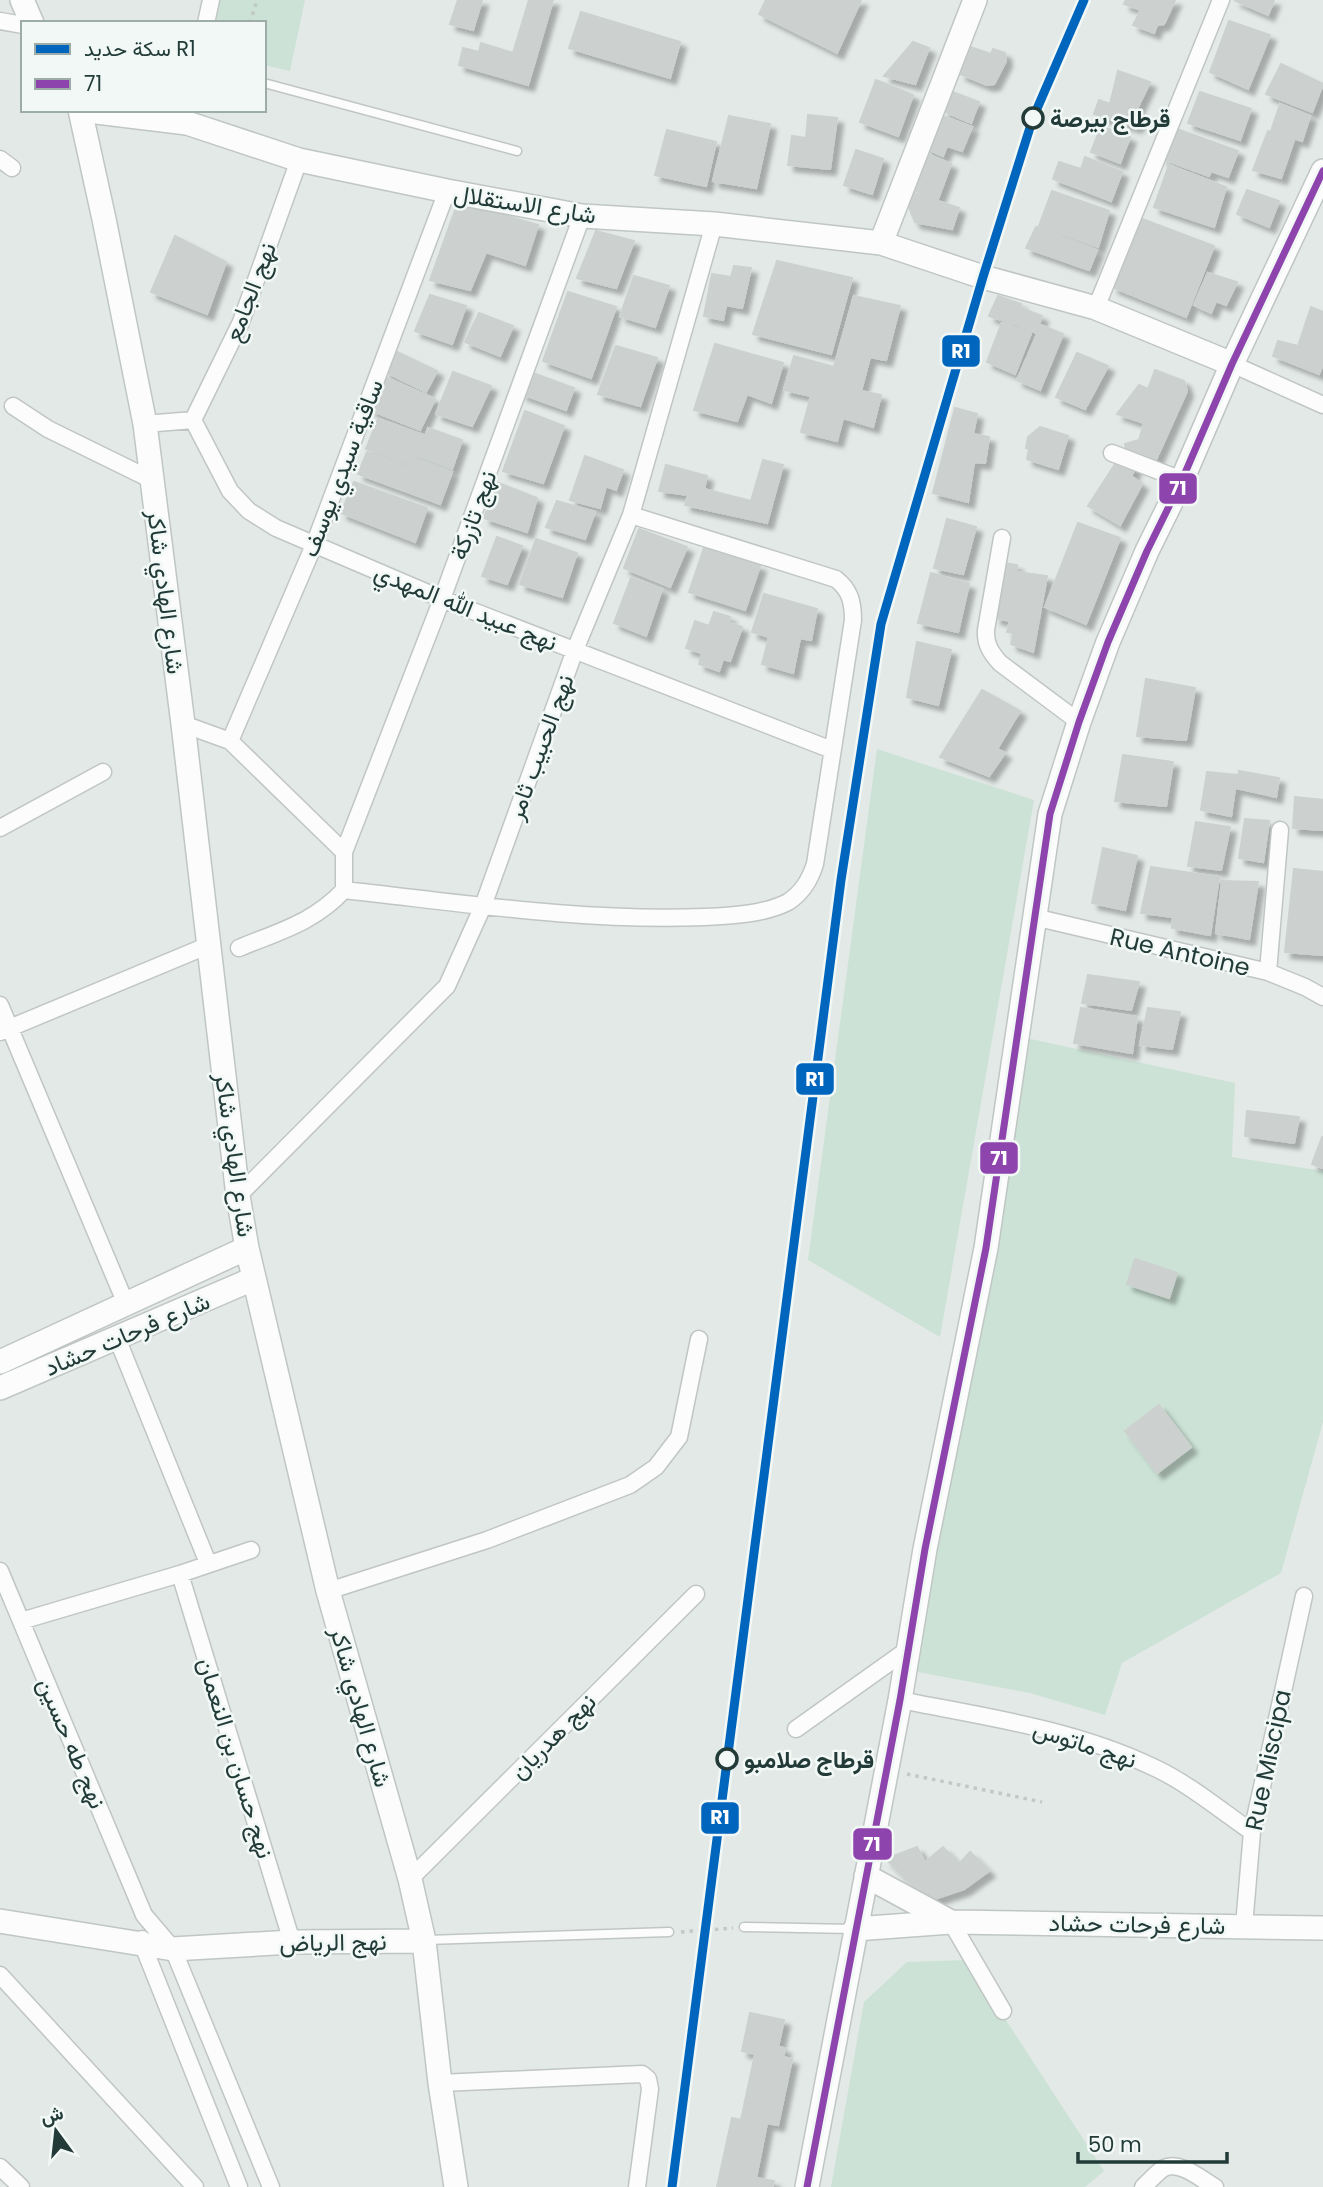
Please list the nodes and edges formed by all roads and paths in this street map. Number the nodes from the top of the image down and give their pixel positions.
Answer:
1 (22, 0) edge
2 (211, 0) edge
3 (257, 0) edge
4 (975, 0) edge
5 (1221, 0) edge
6 (0, 21) edge
7 (31, 21) edge
8 (206, 21) edge
9 (251, 21) edge
10 (21, 24) edge
11 (266, 84) edge
12 (80, 112) edge
13 (116, 112) edge
14 (188, 116) edge
15 (517, 151) dead end
16 (299, 160) junction
17 (1321, 182) edge
18 (447, 191) junction
19 (582, 216) junction
20 (714, 224) junction
21 (881, 243) junction
22 (1096, 308) junction
23 (1232, 365) junction
24 (1323, 405) edge
25 (13, 406) dead end
26 (193, 420) junction
27 (145, 424) junction
28 (1112, 453) dead end
29 (152, 480) junction
30 (1182, 481) junction
31 (631, 515) junction
32 (1002, 538) dead end
33 (314, 545) junction
34 (442, 599) junction
35 (575, 650) junction
36 (1079, 722) junction
37 (183, 724) junction
38 (230, 741) junction
39 (832, 750) junction
40 (103, 772) dead end
41 (0, 828) edge
42 (1280, 830) dead end
43 (344, 852) junction
44 (344, 890) junction
45 (483, 906) junction
46 (1034, 917) junction
47 (209, 946) junction
48 (239, 948) dead end
49 (1268, 972) junction
50 (1323, 997) edge
51 (0, 1005) edge
52 (5, 1029) edge
53 (238, 1196) junction
54 (247, 1248) junction
55 (253, 1279) junction
56 (127, 1304) junction
57 (117, 1338) junction
58 (699, 1339) dead end
59 (0, 1362) edge
60 (0, 1388) edge
61 (251, 1549) dead end
62 (208, 1563) junction
63 (0, 1571) edge
64 (180, 1574) junction
65 (328, 1591) junction
66 (696, 1594) dead end
67 (1304, 1596) dead end
68 (20, 1621) junction
69 (907, 1650) junction
70 (900, 1700) junction
71 (796, 1729) dead end
72 (887, 1769) junction
73 (1042, 1802) dead end
74 (1252, 1832) junction
75 (866, 1875) junction
76 (410, 1879) junction
77 (144, 1915) junction
78 (0, 1921) edge
79 (951, 1922) junction
80 (1244, 1926) junction
81 (744, 1927) joint
82 (1323, 1928) edge
83 (855, 1929) junction
84 (669, 1932) joint
85 (424, 1941) junction
86 (292, 1942) junction
87 (142, 1943) junction
88 (173, 1949) junction
89 (0, 1975) edge
90 (1003, 2011) dead end
91 (440, 2082) junction
92 (0, 2167) edge
93 (21, 2187) edge
94 (195, 2187) edge
95 (238, 2187) edge
96 (271, 2187) edge
97 (456, 2187) edge
98 (637, 2187) edge
99 (807, 2187) edge
100 (1143, 2187) edge
101 (1215, 2187) edge

1 - 7 street
2 - 8 street
3 - 9 path
4 - 21 street
5 - 22 street
6 - 10 street
11 - 15 lane
12 - 27 street, شارع الهادي شاكر
13 - 14 street, شارع الاستقلال
14 - 16 street, شارع الاستقلال
16 - 18 street, شارع الاستقلال
16 - 26 street, نهج الجامع
17 - 23 street
18 - 19 street, شارع الاستقلال
18 - 33 street, ساقية سيدي يوسف
19 - 20 street, شارع الاستقلال
19 - 34 street, نهج تازركة
20 - 21 street, شارع الاستقلال
20 - 31 street, نهج الحبيب ثامر
21 - 22 street, شارع الاستقلال
22 - 23 street, شارع الاستقلال
23 - 24 street
23 - 30 street
25 - 29 street
26 - 27 street
26 - 33 street, نهج عبيد الله المهدي
27 - 29 street, شارع الهادي شاكر
28 - 30 street
29 - 37 street, شارع الهادي شاكر
30 - 36 street
31 - 35 street, نهج الحبيب ثامر
31 - 39 street
32 - 36 street
33 - 34 street, نهج عبيد الله المهدي
33 - 38 street, ساقية سيدي يوسف
34 - 35 street, نهج عبيد الله المهدي
34 - 43 street, نهج تازركة
35 - 39 street, نهج عبيد الله المهدي
35 - 45 street, نهج الحبيب ثامر
36 - 46 street
37 - 38 street
37 - 47 street, شارع الهادي شاكر
38 - 43 street
39 - 45 street
40 - 41 street
42 - 49 street
43 - 44 street
44 - 45 street
44 - 48 street
45 - 53 street, نهج الحبيب ثامر
46 - 49 street, Rue Antoine
46 - 69 street
47 - 52 street
47 - 53 street, شارع الهادي شاكر
49 - 50 street, Rue Antoine
51 - 52 street
52 - 56 street
53 - 54 street, شارع الهادي شاكر
54 - 55 street, شارع الهادي شاكر
54 - 56 street, شارع فرحات حشاد
55 - 57 street, شارع فرحات حشاد
55 - 65 street, شارع الهادي شاكر
56 - 59 street, شارع فرحات حشاد
57 - 60 street, شارع فرحات حشاد
57 - 62 street
58 - 65 street
61 - 62 street
62 - 64 street
63 - 68 street, نهج طه حسين
64 - 68 street
64 - 86 street, نهج حسان بن النعمان
65 - 76 street, شارع الهادي شاكر
66 - 76 street, نهج هدريان
67 - 74 street, Rue Miscipa
68 - 77 street, نهج طه حسين
69 - 70 street
69 - 71 street
70 - 72 street
70 - 74 street, نهج ماتوس
72 - 73 path
72 - 75 street
74 - 80 street, Rue Miscipa
75 - 79 street, شارع فرحات حشاد
75 - 83 street
76 - 85 street, شارع الهادي شاكر
77 - 87 street, نهج طه حسين
77 - 88 street, نهج طه حسين
78 - 87 street, نهج الرياض
79 - 80 street, شارع فرحات حشاد
79 - 83 street, شارع فرحات حشاد
79 - 90 street
80 - 82 street, شارع فرحات حشاد
81 - 83 lane
81 - 84 path
83 - 99 street
84 - 85 lane, نهج الرياض
85 - 86 street, نهج الرياض
85 - 91 street, شارع الهادي شاكر
86 - 88 street, نهج الرياض
87 - 88 street, نهج الرياض
87 - 95 street, نهج طه حسين
88 - 96 street, نهج طه حسين
89 - 94 street
91 - 97 street, شارع الهادي شاكر
91 - 98 street
92 - 93 street
100 - 101 street

